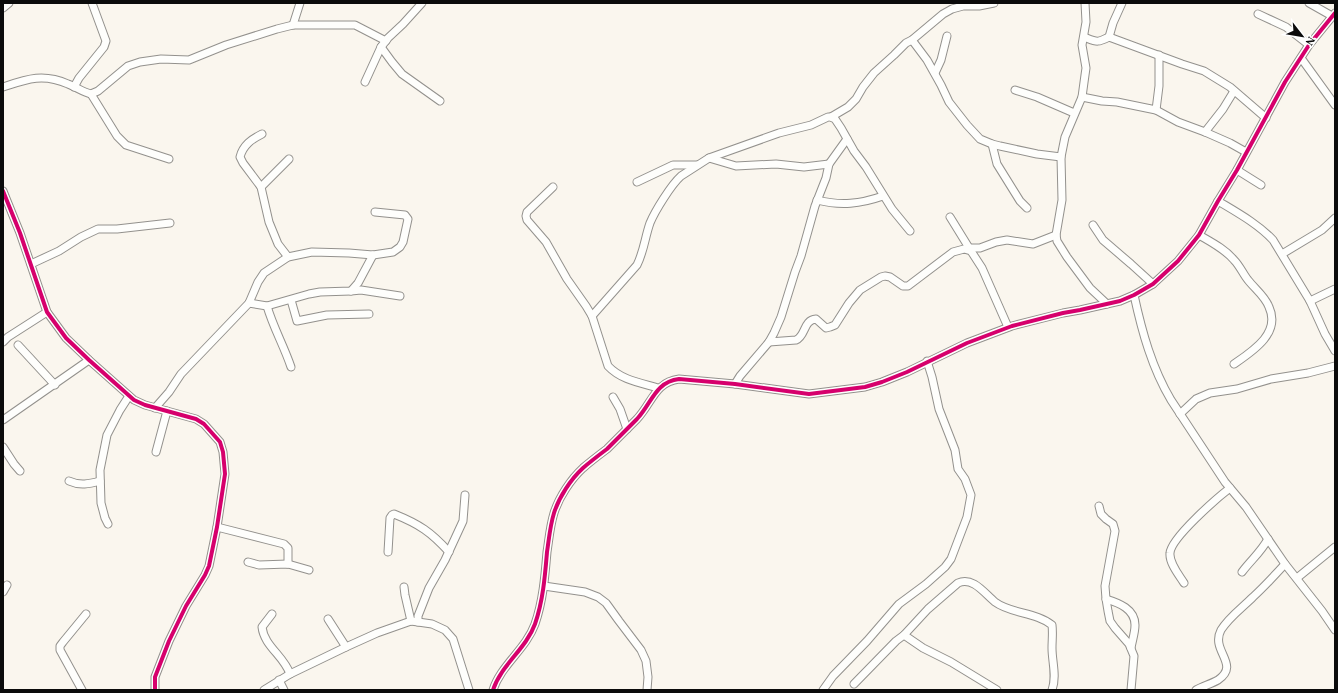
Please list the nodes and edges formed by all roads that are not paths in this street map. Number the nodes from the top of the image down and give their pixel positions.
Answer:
1 (9, 3) edge
2 (92, 3) edge
3 (300, 3) edge
4 (422, 3) edge
5 (994, 3) edge
6 (1085, 3) edge
7 (1309, 3) edge
8 (1120, 4) edge
9 (3, 8) edge
10 (1258, 14) dead end
11 (1334, 15) edge
12 (293, 25) junction
13 (947, 36) dead end
14 (1084, 36) junction
15 (1109, 37) junction
16 (912, 40) junction
17 (384, 44) junction
18 (1309, 45) junction
19 (1159, 55) junction
20 (1301, 58) junction
21 (935, 74) junction
22 (365, 82) dead end
23 (3, 87) edge
24 (74, 87) junction
25 (1015, 90) dead end
26 (1234, 91) junction
27 (91, 94) junction
28 (1082, 97) junction
29 (440, 101) dead end
30 (1335, 105) edge
31 (1156, 110) junction
32 (1074, 113) junction
33 (831, 117) junction
34 (1266, 118) junction
35 (1205, 132) junction
36 (262, 134) dead end
37 (847, 139) junction
38 (992, 144) junction
39 (1246, 152) junction
40 (1061, 157) junction
41 (709, 158) junction
42 (169, 159) dead end
43 (289, 159) dead end
44 (829, 164) junction
45 (698, 165) junction
46 (1237, 170) junction
47 (637, 182) dead end
48 (1261, 185) dead end
49 (261, 187) junction
50 (553, 187) dead end
51 (3, 191) edge
52 (883, 196) junction
53 (817, 200) junction
54 (1218, 201) junction
55 (1027, 208) dead end
56 (375, 212) dead end
57 (950, 217) dead end
58 (1335, 218) edge
59 (170, 223) dead end
60 (1093, 225) dead end
61 (910, 231) dead end
62 (1199, 235) junction
63 (1056, 236) junction
64 (970, 250) junction
65 (1282, 254) junction
66 (373, 255) junction
67 (288, 257) junction
68 (31, 264) junction
69 (1153, 284) junction
70 (1335, 289) edge
71 (351, 291) junction
72 (1134, 295) junction
73 (400, 296) dead end
74 (291, 300) junction
75 (1310, 301) junction
76 (249, 304) junction
77 (1106, 304) junction
78 (267, 306) junction
79 (47, 312) junction
80 (369, 314) dead end
81 (592, 316) junction
82 (1008, 327) junction
83 (3, 342) edge
84 (769, 342) junction
85 (18, 345) dead end
86 (1335, 351) edge
87 (89, 360) junction
88 (927, 361) junction
89 (1234, 364) dead end
90 (1335, 366) edge
91 (291, 367) dead end
92 (735, 384) junction
93 (55, 385) junction
94 (658, 388) junction
95 (129, 396) junction
96 (613, 397) dead end
97 (155, 408) junction
98 (167, 411) junction
99 (1180, 414) junction
100 (3, 420) edge
101 (627, 429) junction
102 (3, 447) edge
103 (156, 452) dead end
104 (20, 471) dead end
105 (69, 480) dead end
106 (100, 481) junction
107 (1230, 488) junction
108 (465, 495) dead end
109 (1099, 506) dead end
110 (108, 524) dead end
111 (217, 527) junction
112 (1268, 539) junction
113 (1335, 548) edge
114 (388, 552) dead end
115 (449, 552) junction
116 (248, 562) dead end
117 (288, 564) junction
118 (1286, 564) junction
119 (309, 570) dead end
120 (1242, 572) dead end
121 (1297, 578) junction
122 (1184, 583) dead end
123 (544, 586) junction
124 (404, 587) dead end
125 (1106, 599) junction
126 (86, 614) dead end
127 (272, 614) dead end
128 (328, 619) dead end
129 (415, 622) junction
130 (1335, 630) edge
131 (904, 635) junction
132 (346, 648) junction
133 (1131, 648) junction
134 (290, 674) junction
135 (279, 680) junction
136 (854, 684) dead end
137 (82, 690) edge
138 (155, 690) edge
139 (264, 690) edge
140 (284, 690) edge
141 (469, 690) edge
142 (493, 690) edge
143 (647, 690) edge
144 (823, 690) edge
145 (997, 690) edge
146 (1052, 690) edge
147 (1132, 690) edge
148 (1196, 690) edge

1 - 9 street
2 - 24 street
3 - 12 street
4 - 17 street
5 - 16 street
6 - 14 street
7 - 11 street
8 - 15 street
10 - 18 street
11 - 18 street
12 - 17 street
12 - 27 street
13 - 21 street
14 - 15 street
14 - 28 street
15 - 19 street
16 - 21 street
16 - 33 street
17 - 22 street
17 - 29 street
18 - 20 street
19 - 26 street
19 - 31 street
20 - 30 street
20 - 34 street
21 - 38 street
23 - 24 street
24 - 27 street
25 - 32 street
26 - 34 street
26 - 35 street
27 - 42 street
28 - 31 street
28 - 32 street
31 - 35 street
32 - 40 street
33 - 37 street
33 - 41 street
34 - 39 street
35 - 39 street
36 - 49 street
37 - 44 street
37 - 52 street
38 - 40 street
38 - 55 street
39 - 46 street
40 - 63 street
41 - 44 street
41 - 45 street
43 - 49 street
44 - 53 street
45 - 47 street
45 - 81 street
46 - 48 street
46 - 54 street
49 - 67 street
50 - 81 street
51 - 68 street
52 - 53 street
52 - 61 street
53 - 84 street
54 - 62 street
54 - 65 street
56 - 66 street
57 - 64 street
58 - 65 street
59 - 68 street
60 - 69 street
62 - 69 street
62 - 89 street
63 - 64 street
63 - 77 street
64 - 82 street
64 - 84 street
65 - 75 street
66 - 67 street
66 - 71 street
67 - 76 street
68 - 79 street
69 - 72 street
70 - 75 street
71 - 73 street
71 - 74 street
72 - 77 street
72 - 99 street
74 - 78 street
74 - 80 street
75 - 86 street
76 - 78 street
76 - 97 street
77 - 82 street
78 - 91 street
79 - 83 street
79 - 87 street
81 - 94 street
82 - 88 street
84 - 92 street
85 - 93 street
87 - 93 street
87 - 95 street
88 - 92 street
88 - 144 street
90 - 99 street
92 - 94 street
93 - 100 street
94 - 101 street
95 - 97 street
95 - 106 street
96 - 101 street
97 - 98 street
98 - 103 street
98 - 111 street
99 - 107 street
101 - 123 street
102 - 104 street
105 - 106 street
106 - 110 street
107 - 112 street
107 - 122 street
108 - 115 street
109 - 125 street
111 - 117 street
111 - 138 street
112 - 118 street
112 - 120 street
113 - 121 street
114 - 115 street
115 - 129 street
116 - 117 street
117 - 119 street
118 - 121 street
118 - 148 street
121 - 130 street
123 - 142 street
123 - 143 street
124 - 129 street
125 - 133 street
125 - 133 street
126 - 137 street
127 - 134 street
128 - 132 street
129 - 132 street
129 - 141 street
131 - 136 street
131 - 145 street
131 - 146 street
132 - 134 street
133 - 147 street
134 - 135 street
135 - 139 street
135 - 140 street

